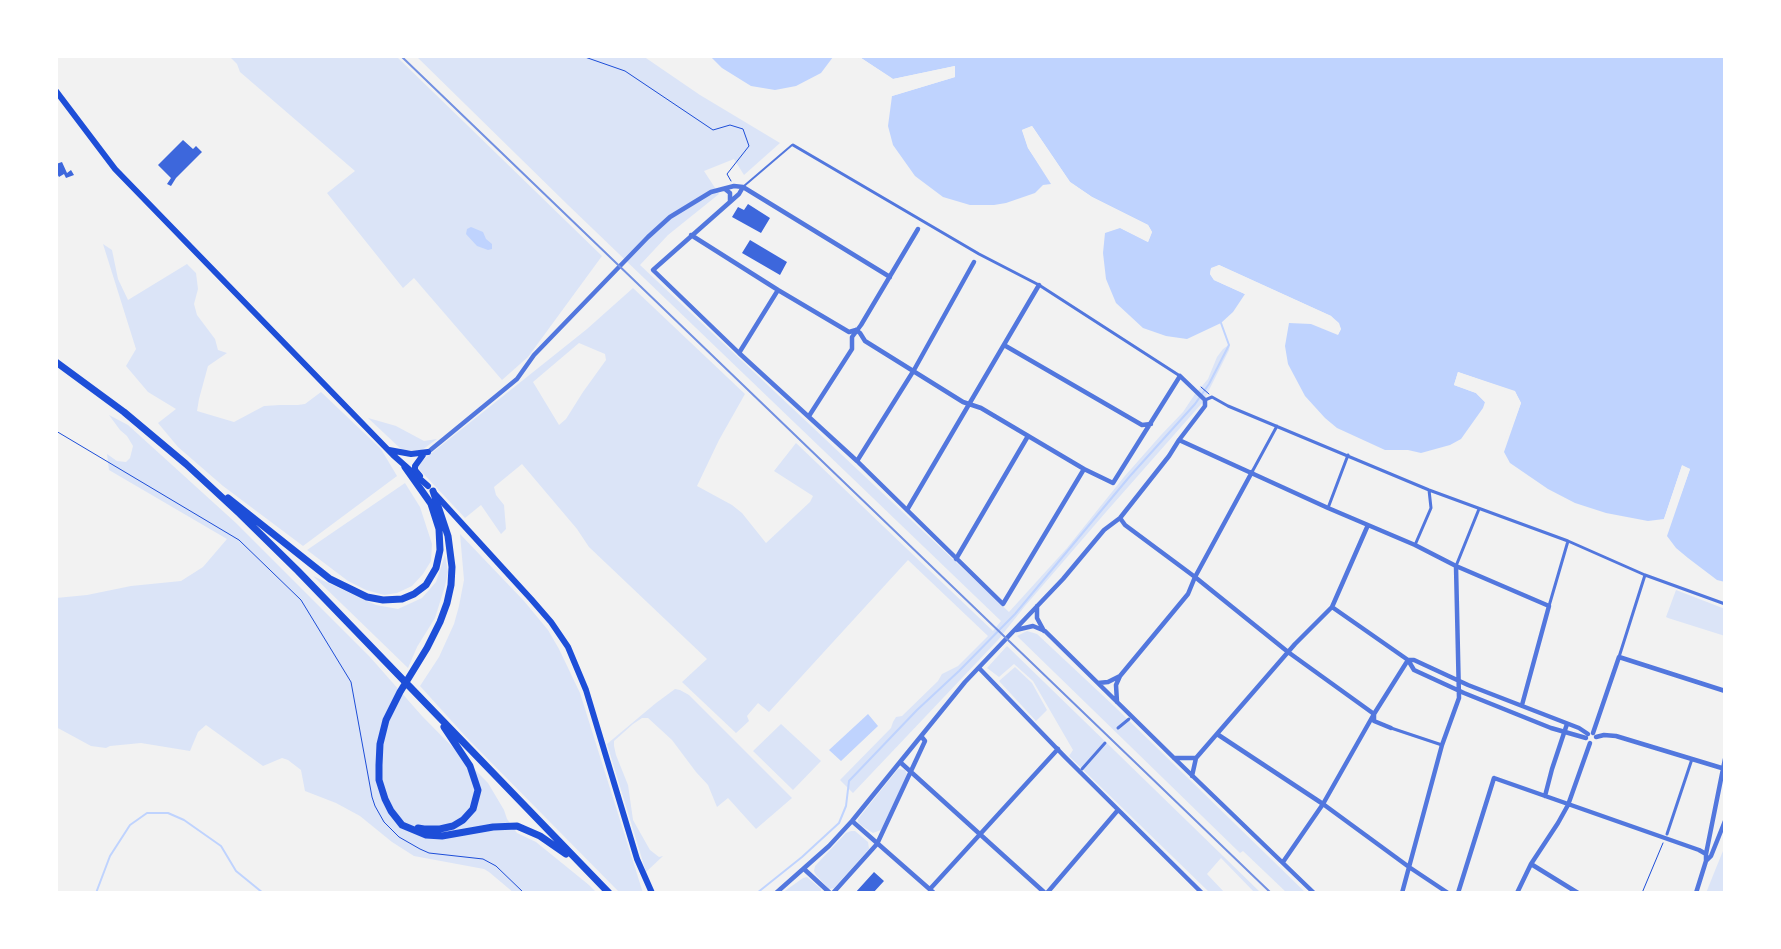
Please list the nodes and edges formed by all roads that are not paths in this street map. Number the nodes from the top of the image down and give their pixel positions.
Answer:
1 (56, 91) edge
2 (793, 145) joint
3 (743, 187) junction
4 (725, 189) junction
5 (730, 202) junction
6 (918, 229) dead end
7 (691, 235) junction
8 (974, 262) dead end
9 (890, 277) junction
10 (1038, 285) junction
11 (778, 290) junction
12 (856, 330) junction
13 (1004, 345) junction
14 (739, 353) junction
15 (56, 362) edge
16 (913, 371) junction
17 (1180, 376) junction
18 (1204, 399) junction
19 (968, 405) junction
20 (809, 416) junction
21 (1151, 424) junction
22 (1142, 425) junction
23 (1277, 426) junction
24 (1144, 434) junction
25 (1028, 436) junction
26 (1179, 440) junction
27 (389, 450) junction
28 (411, 454) junction
29 (426, 454) junction
30 (1348, 455) junction
31 (857, 461) junction
32 (403, 465) junction
33 (1084, 469) junction
34 (1252, 472) junction
35 (210, 485) junction
36 (431, 489) junction
37 (1429, 490) junction
38 (431, 504) junction
39 (1328, 508) junction
40 (1480, 508) junction
41 (907, 510) junction
42 (1120, 518) junction
43 (444, 522) junction
44 (1368, 525) junction
45 (1568, 541) junction
46 (1415, 545) junction
47 (956, 559) junction
48 (1456, 566) junction
49 (1645, 575) junction
50 (1195, 577) junction
51 (1725, 604) edge
52 (1037, 606) junction
53 (1550, 606) junction
54 (1332, 607) junction
55 (1044, 631) junction
56 (1013, 632) junction
57 (1288, 652) junction
58 (1619, 657) junction
59 (1408, 660) junction
60 (979, 668) junction
61 (1120, 676) junction
62 (1459, 680) junction
63 (1098, 683) junction
64 (1459, 690) junction
65 (1725, 692) edge
66 (1117, 702) junction
67 (1522, 705) junction
68 (436, 714) junction
69 (1374, 714) junction
70 (1129, 720) dead end
71 (1567, 724) junction
72 (1118, 728) dead end
73 (1391, 728) joint
74 (1564, 732) junction
75 (1218, 734) junction
76 (921, 736) junction
77 (1591, 736) junction
78 (1105, 743) dead end
79 (1590, 744) junction
80 (1442, 745) junction
81 (1058, 749) junction
82 (1174, 758) junction
83 (1196, 758) junction
84 (1692, 759) junction
85 (1725, 759) edge
86 (900, 762) junction
87 (1724, 768) edge
88 (1082, 769) dead end
89 (910, 771) junction
90 (1192, 776) junction
91 (1545, 796) junction
92 (1723, 796) dead end
93 (1716, 798) junction
94 (1323, 804) junction
95 (1568, 805) junction
96 (1118, 810) junction
97 (852, 821) junction
98 (1725, 821) edge
99 (402, 825) junction
100 (981, 834) junction
101 (1667, 834) dead end
102 (877, 844) junction
103 (1706, 854) junction
104 (575, 859) junction
105 (1706, 861) junction
106 (1283, 862) junction
107 (1532, 864) junction
108 (1409, 866) junction
109 (804, 869) junction
110 (932, 891) edge
111 (1696, 891) edge
112 (609, 893) edge
113 (652, 893) edge
114 (776, 893) edge
115 (831, 893) edge
116 (1046, 893) edge
117 (1202, 893) edge
118 (1314, 893) edge
119 (1402, 893) edge
120 (1448, 893) edge
121 (1458, 893) edge
122 (1516, 893) edge
123 (1578, 893) edge

1 - 27 main road
2 - 3 lane
2 - 10 street
3 - 4 street
3 - 5 street
3 - 9 street
4 - 5 street
4 - 29 street
5 - 7 street
6 - 9 street
7 - 11 street
7 - 14 street
8 - 16 street
9 - 12 street
10 - 13 street
10 - 17 street
11 - 12 street
11 - 14 street
12 - 16 street
12 - 20 street
13 - 19 street
13 - 22 street
14 - 20 street
15 - 35 highway
16 - 19 street
16 - 31 street
17 - 18 street
17 - 21 street
18 - 23 street
18 - 26 street
19 - 25 street
19 - 41 street
20 - 31 street
21 - 22 street
21 - 24 street
22 - 24 street
23 - 30 street
23 - 34 street
24 - 33 street
25 - 33 street
25 - 47 street
26 - 34 street
26 - 42 street
27 - 28 main road
27 - 32 main road
28 - 29 main road
28 - 32 main road
29 - 32 main road
29 - 36 main road
30 - 37 street
30 - 39 street
31 - 41 street
32 - 36 main road
32 - 38 highway
33 - 47 street
34 - 39 street
34 - 50 street
35 - 38 highway
35 - 68 highway
36 - 43 highway
36 - 113 main road
37 - 40 street
37 - 46 street
38 - 43 highway
39 - 44 street
40 - 45 street
40 - 48 street
41 - 47 street
42 - 50 street
42 - 52 street
43 - 99 highway
44 - 46 street
44 - 54 street
45 - 49 street
45 - 53 street
46 - 48 street
48 - 53 street
48 - 62 street
49 - 51 street
49 - 58 street
50 - 57 street
50 - 61 street
52 - 55 street
52 - 56 street
53 - 67 street
54 - 57 street
54 - 59 street
55 - 56 street
55 - 63 street
56 - 60 street
57 - 69 street
57 - 75 street
58 - 65 street
58 - 77 street
59 - 62 street
59 - 64 street
59 - 69 street
60 - 76 street
60 - 81 street
61 - 63 street
61 - 66 street
62 - 64 street
62 - 67 street
63 - 66 street
64 - 74 street
64 - 80 street
66 - 82 street
67 - 71 street
68 - 99 highway
68 - 104 highway
69 - 73 street
69 - 94 street
70 - 72 street
71 - 74 street
71 - 77 street
73 - 80 street
74 - 77 street
74 - 91 street
75 - 83 street
75 - 94 street
76 - 86 street
76 - 89 street
77 - 79 street
77 - 79 street
77 - 84 street
78 - 88 street
79 - 95 street
80 - 108 street
81 - 96 street
81 - 100 street
82 - 83 street
82 - 90 street
83 - 90 street
84 - 87 street
84 - 101 street
85 - 87 street
86 - 89 street
86 - 97 street
87 - 93 street
89 - 100 street
89 - 102 street
90 - 106 street
91 - 95 street
91 - 121 street
92 - 93 street
93 - 103 street
94 - 106 street
94 - 108 street
95 - 103 street
95 - 107 street
96 - 116 street
96 - 117 street
97 - 102 street
97 - 109 street
98 - 105 street
99 - 104 highway
100 - 110 street
100 - 116 street
102 - 110 street
102 - 115 street
103 - 105 street
104 - 112 highway
105 - 111 street
106 - 118 street
107 - 122 street
107 - 123 street
108 - 119 street
108 - 120 street
109 - 114 street
109 - 115 street

